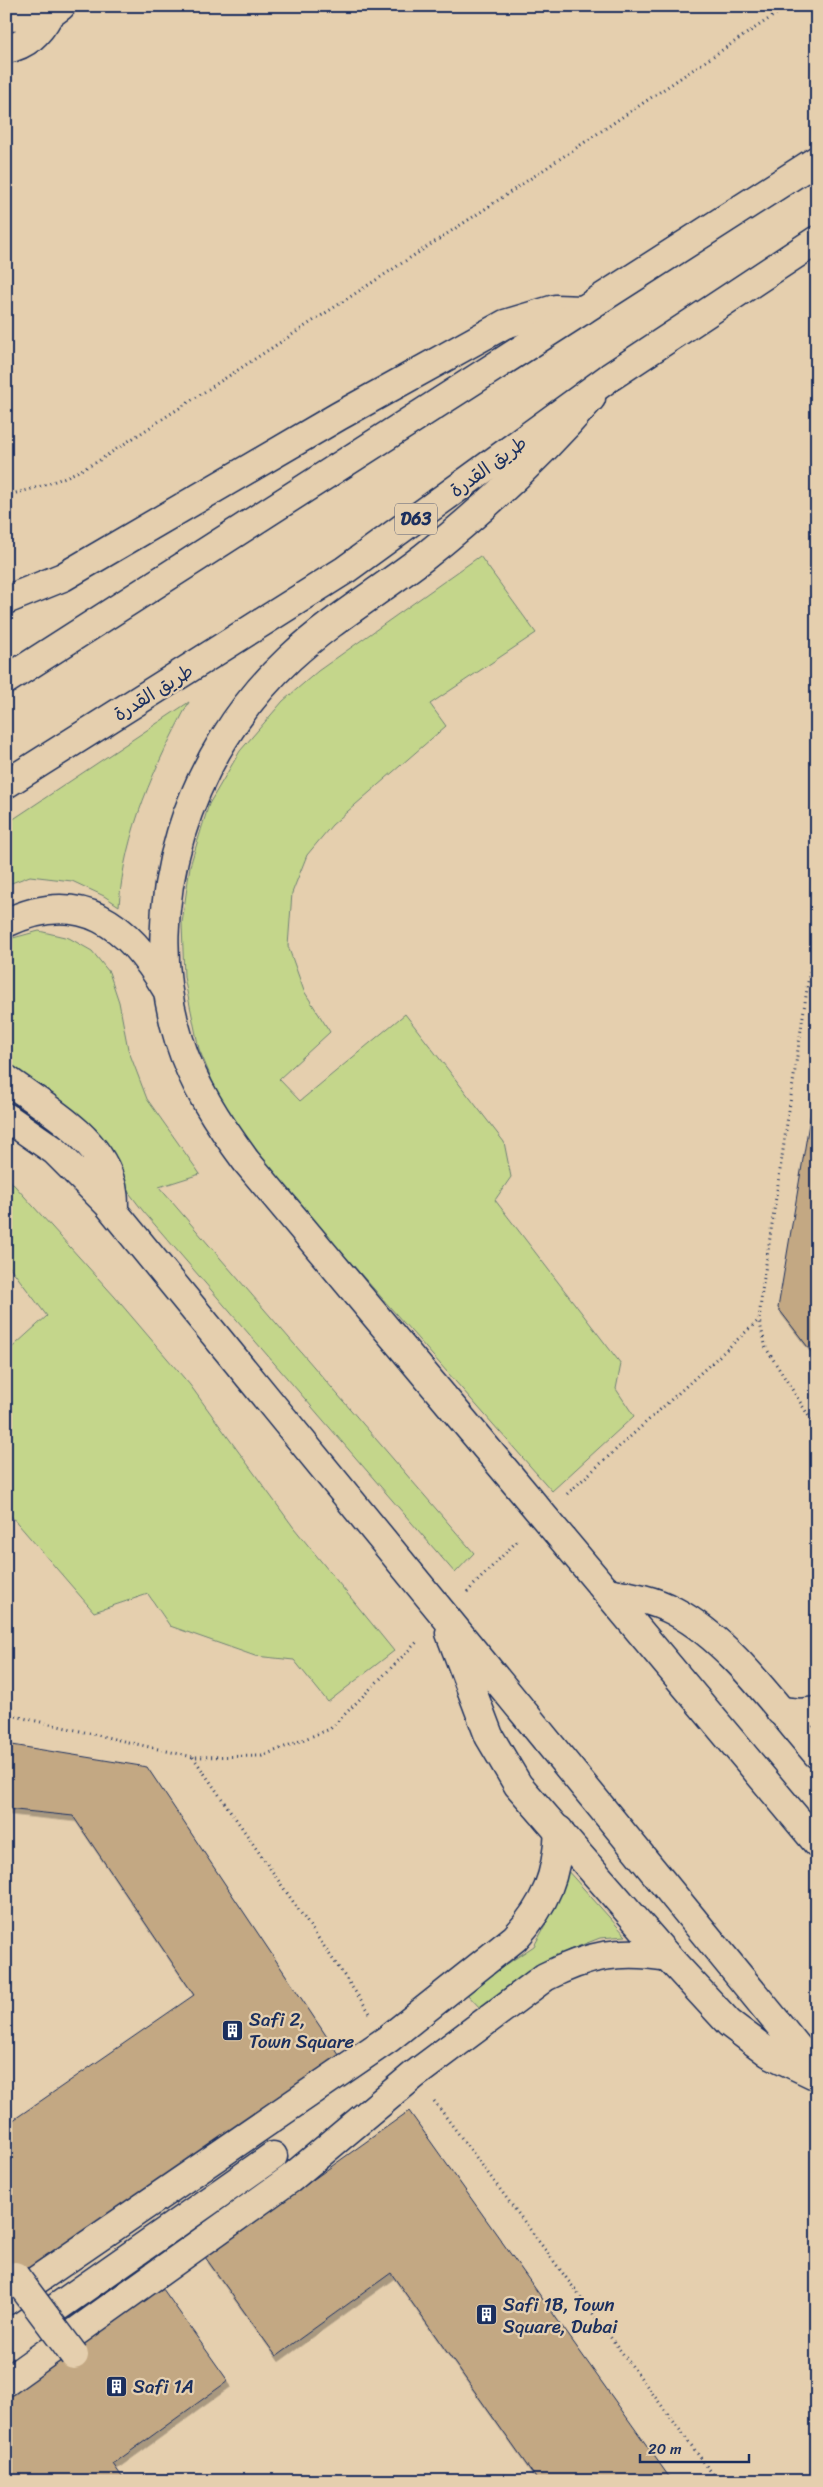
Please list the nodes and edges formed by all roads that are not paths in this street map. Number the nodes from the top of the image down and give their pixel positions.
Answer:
1 (55, 10) edge
2 (6, 17) edge
3 (6, 49) edge
4 (817, 160) edge
5 (817, 240) edge
6 (583, 310) junction
7 (610, 377) junction
8 (6, 600) edge
9 (6, 680) edge
10 (6, 784) edge
11 (6, 923) edge
12 (169, 993) junction
13 (6, 1079) edge
14 (6, 1117) edge
15 (114, 1211) junction
16 (608, 1592) junction
17 (444, 1615) junction
18 (780, 1711) junction
19 (817, 1711) edge
20 (817, 1754) edge
21 (559, 1830) junction
22 (817, 1843) edge
23 (668, 1957) junction
24 (817, 2071) edge
25 (817, 2076) edge
26 (255, 2130) junction
27 (273, 2156) junction
28 (290, 2179) junction
29 (11, 2288) edge
30 (46, 2315) junction
31 (74, 2355) dead end
32 (6, 2382) edge

1 - 2 street
1 - 3 street
4 - 6 street
5 - 7 street, طريق القدرة / D63
6 - 8 street
6 - 9 street
7 - 10 street, طريق القدرة / D63
7 - 12 street
11 - 12 street
12 - 16 street
13 - 15 street
14 - 15 street
15 - 17 street
16 - 18 street
16 - 22 street
17 - 21 street
17 - 24 street
18 - 19 street
18 - 20 street
21 - 23 street
21 - 26 street
23 - 25 street
23 - 28 street
26 - 27 street
26 - 29 street
27 - 28 street
27 - 30 street
28 - 32 street
29 - 30 street, bridge
30 - 31 street, bridge

